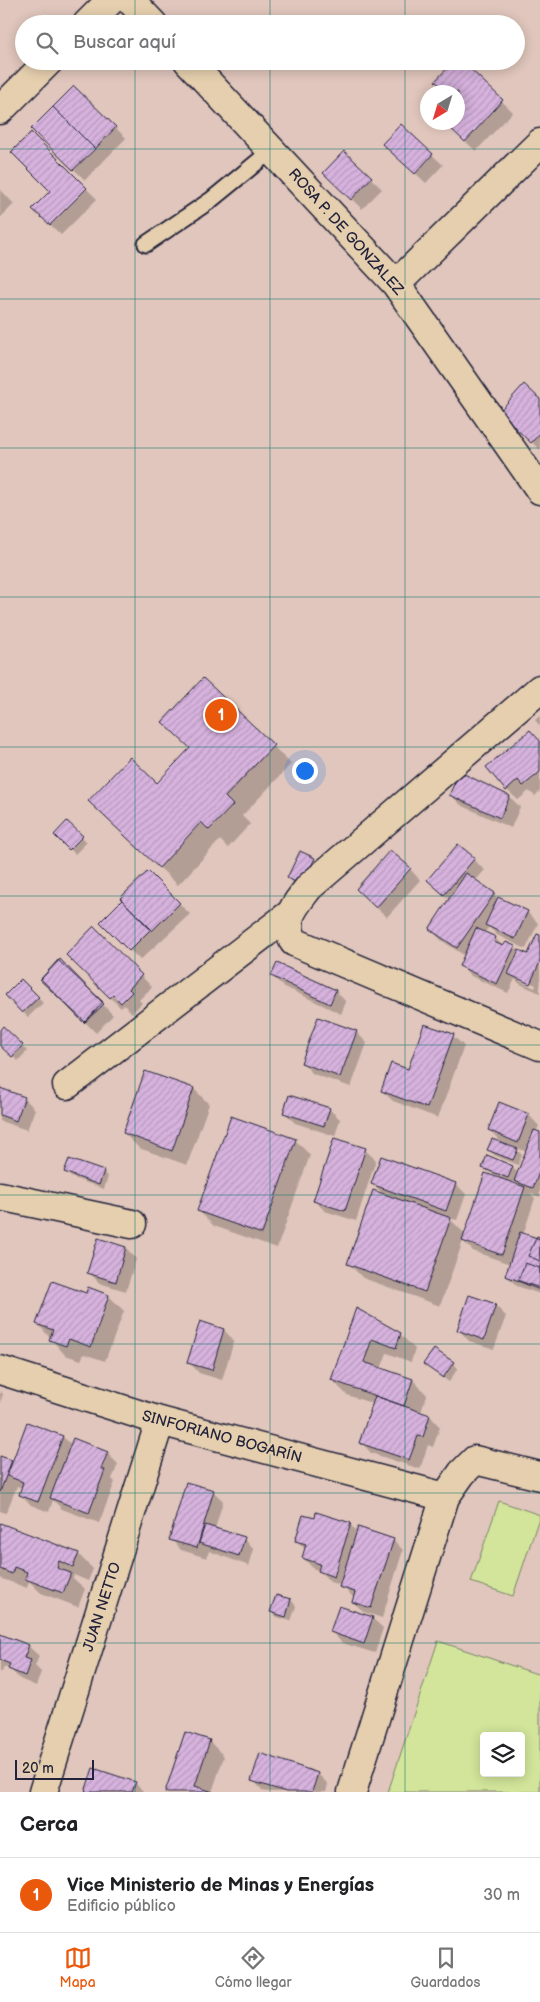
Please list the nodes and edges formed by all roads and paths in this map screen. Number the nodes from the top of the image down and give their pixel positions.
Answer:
1 (111, 0) edge
2 (130, 0) edge
3 (96, 15) edge
4 (144, 15) edge
5 (40, 70) edge
6 (196, 70) edge
7 (0, 110) edge
8 (540, 143) edge
9 (272, 150) junction
10 (146, 244) dead end
11 (396, 284) junction
12 (540, 490) edge
13 (540, 689) edge
14 (290, 914) junction
15 (540, 1046) edge
16 (67, 1085) dead end
17 (0, 1196) edge
18 (132, 1224) dead end
19 (0, 1370) edge
20 (160, 1421) junction
21 (540, 1476) edge
22 (446, 1497) junction
23 (43, 1792) edge
24 (352, 1792) edge

1 - 3 street
2 - 4 street
5 - 7 street
6 - 9 street, ROSA P. DE GONZALEZ
8 - 11 street
9 - 10 lane
9 - 11 street, ROSA P. DE GONZALEZ
11 - 12 street, ROSA P. DE GONZALEZ
13 - 14 street
14 - 15 street
14 - 16 street
17 - 18 street
19 - 20 street, SINFORIANO BOGARÍN
20 - 22 street, SINFORIANO BOGARÍN
20 - 23 street, JUAN NETTO
21 - 22 street
22 - 24 street

